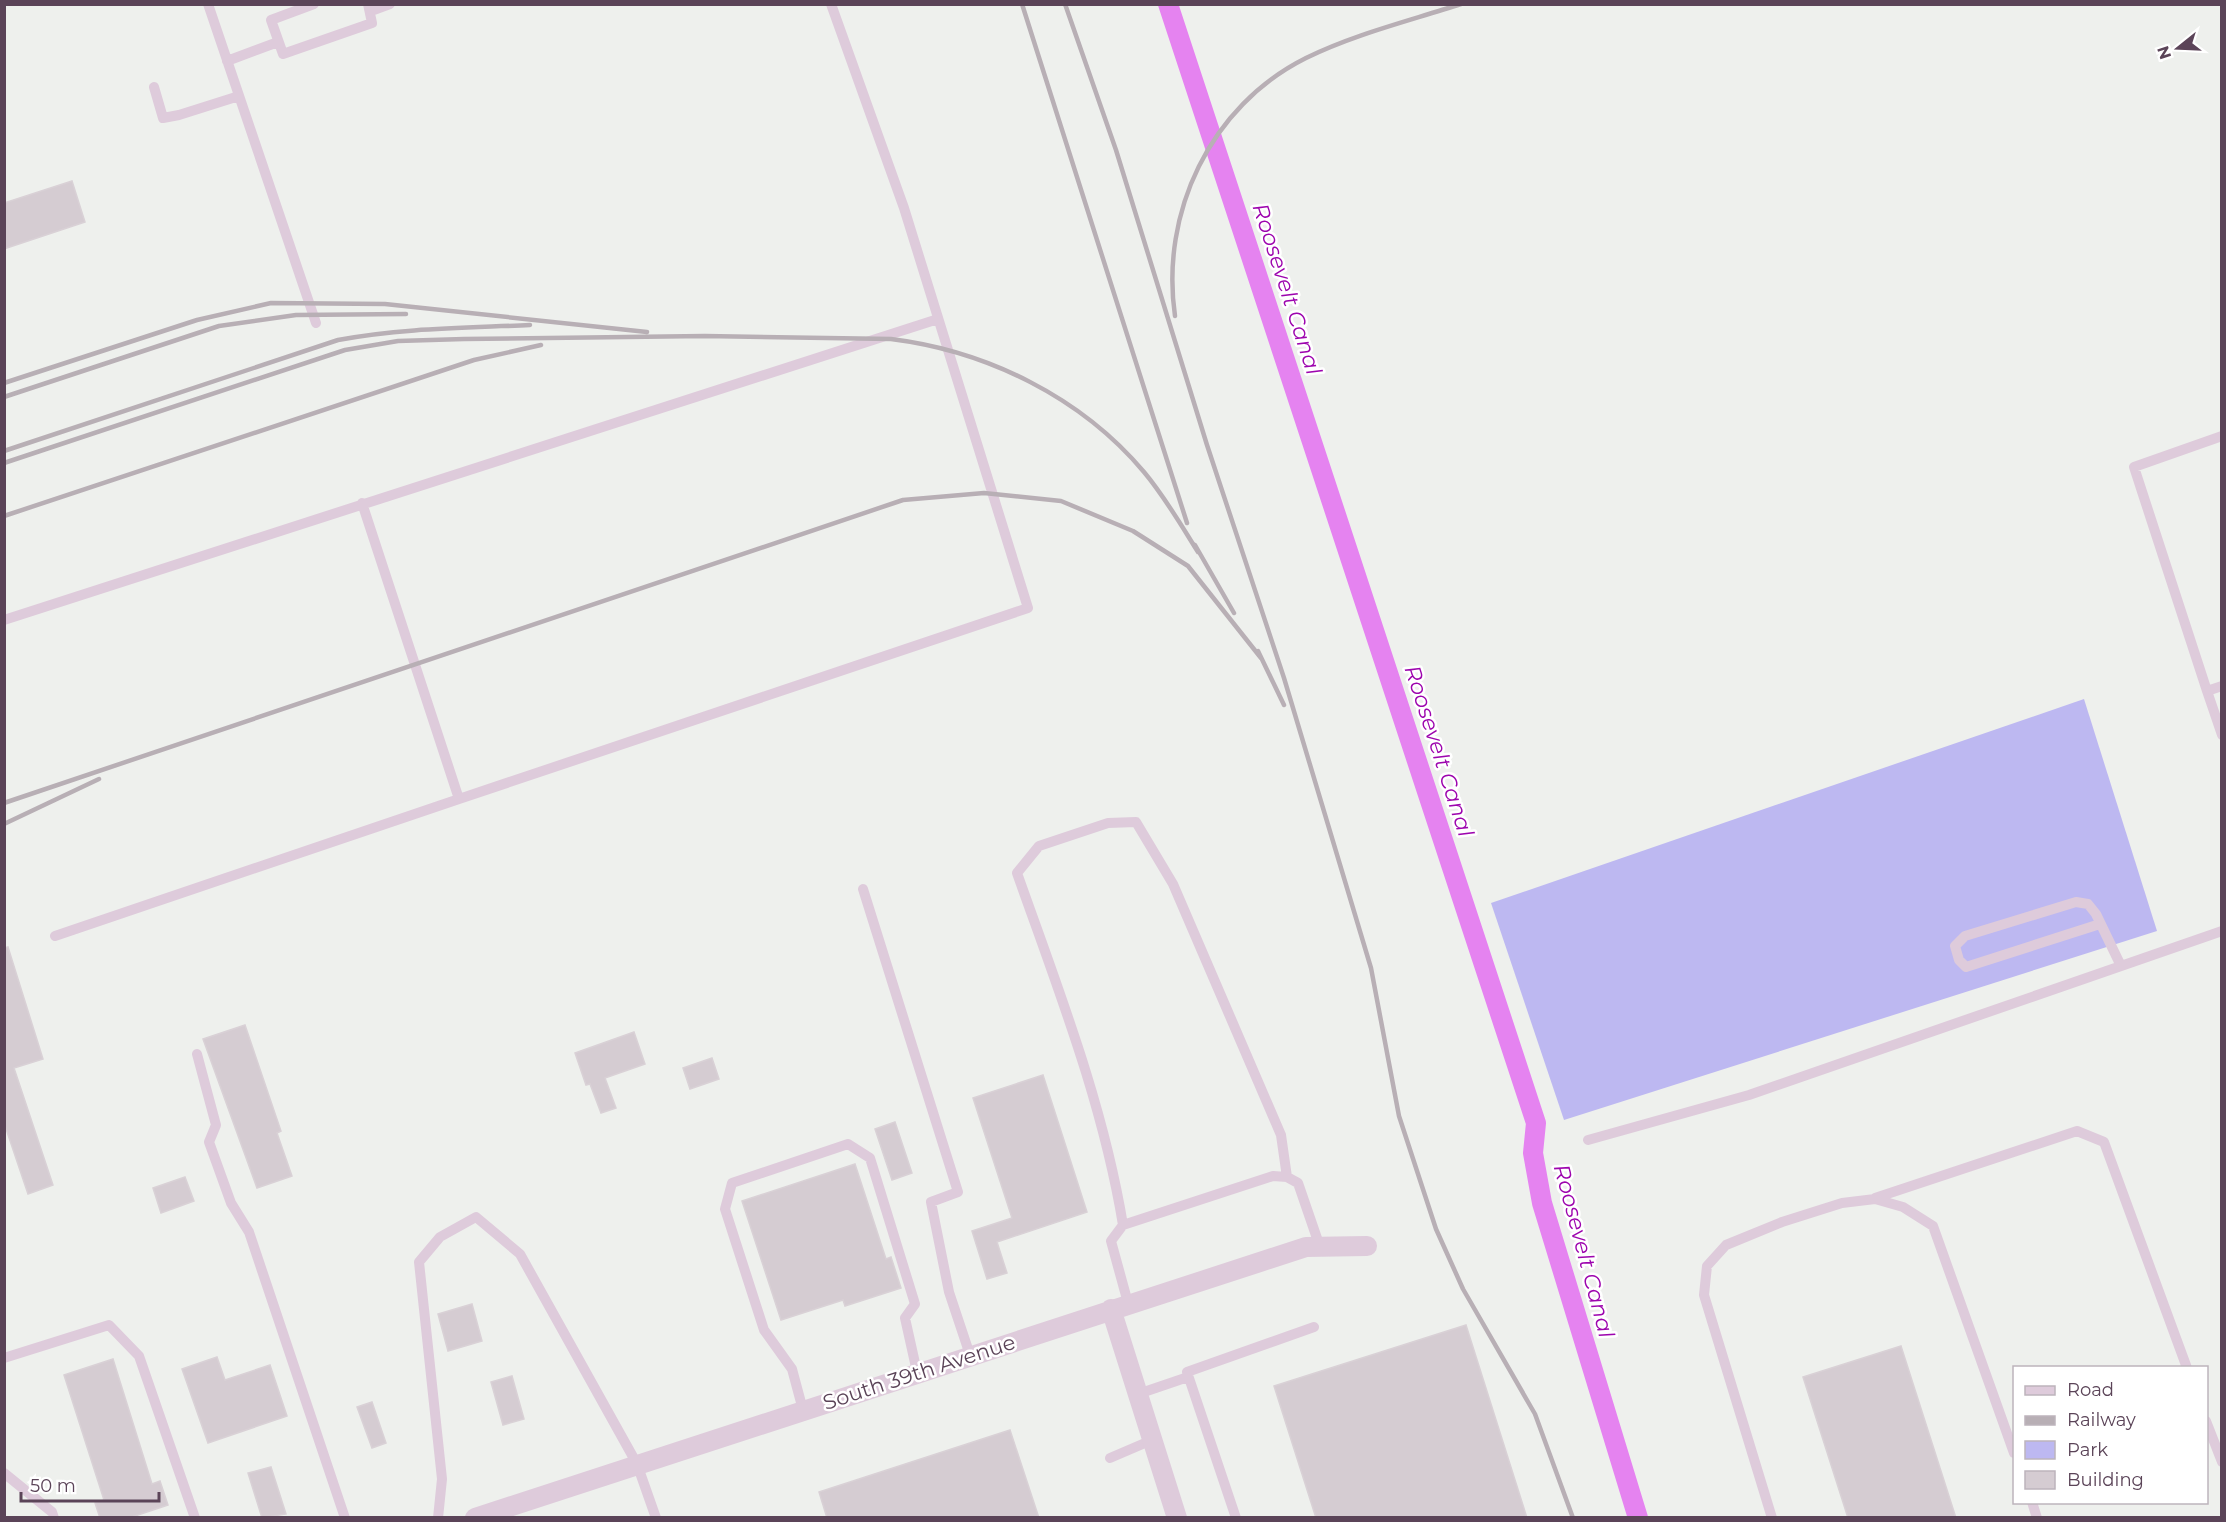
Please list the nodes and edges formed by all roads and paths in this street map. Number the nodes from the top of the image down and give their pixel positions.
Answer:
1 (208, 4) edge
2 (314, 4) edge
3 (390, 4) edge
4 (831, 4) edge
5 (369, 8) edge
6 (278, 42) junction
7 (227, 62) junction
8 (154, 87) dead end
9 (239, 96) junction
10 (938, 319) junction
11 (316, 322) dead end
12 (2222, 436) edge
13 (362, 503) junction
14 (4, 620) edge
15 (2222, 686) edge
16 (2207, 691) junction
17 (2222, 735) edge
18 (459, 799) junction
19 (862, 890) dead end
20 (2100, 924) junction
21 (2222, 931) edge
22 (55, 936) dead end
23 (2121, 966) junction
24 (196, 1054) dead end
25 (1588, 1140) dead end
26 (1287, 1177) junction
27 (1875, 1198) junction
28 (1123, 1225) junction
29 (1320, 1246) junction
30 (1367, 1246) dead end
31 (1119, 1306) junction
32 (1314, 1327) dead end
33 (970, 1355) junction
34 (4, 1358) edge
35 (2186, 1366) edge
36 (917, 1372) junction
37 (1188, 1377) junction
38 (1138, 1394) junction
39 (802, 1410) junction
40 (2208, 1426) edge
41 (1152, 1440) junction
42 (2013, 1450) edge
43 (1110, 1458) dead end
44 (2222, 1462) edge
45 (637, 1464) junction
46 (4, 1473) edge
47 (1234, 1517) edge
48 (54, 1518) edge
49 (195, 1518) edge
50 (345, 1518) edge
51 (438, 1518) edge
52 (475, 1518) edge
53 (656, 1518) edge
54 (1177, 1518) edge
55 (1772, 1518) edge

1 - 7 lane
2 - 6 lane
3 - 5 lane
4 - 10 lane
5 - 6 lane
6 - 7 lane
7 - 9 lane
8 - 9 lane
9 - 11 lane
10 - 13 lane
10 - 18 lane
12 - 16 lane
13 - 14 lane
13 - 18 lane
15 - 16 lane
16 - 17 lane
18 - 22 lane
19 - 33 lane
20 - 20 lane
20 - 23 lane
21 - 23 lane
23 - 25 lane
24 - 50 lane
26 - 28 lane
26 - 28 lane
26 - 29 lane
27 - 35 lane
27 - 42 lane
27 - 55 lane
28 - 31 lane
29 - 30 street, South 39th Avenue
29 - 31 street, South 39th Avenue
31 - 33 street, South 39th Avenue
31 - 38 street
32 - 37 lane
33 - 36 street, South 39th Avenue
34 - 49 lane
36 - 39 street, South 39th Avenue
36 - 39 lane
37 - 38 lane
37 - 47 lane
38 - 41 street
39 - 45 street, South 39th Avenue
40 - 44 lane
41 - 43 lane
41 - 54 street
45 - 51 lane
45 - 52 street, South 39th Avenue
45 - 53 lane
46 - 48 lane

